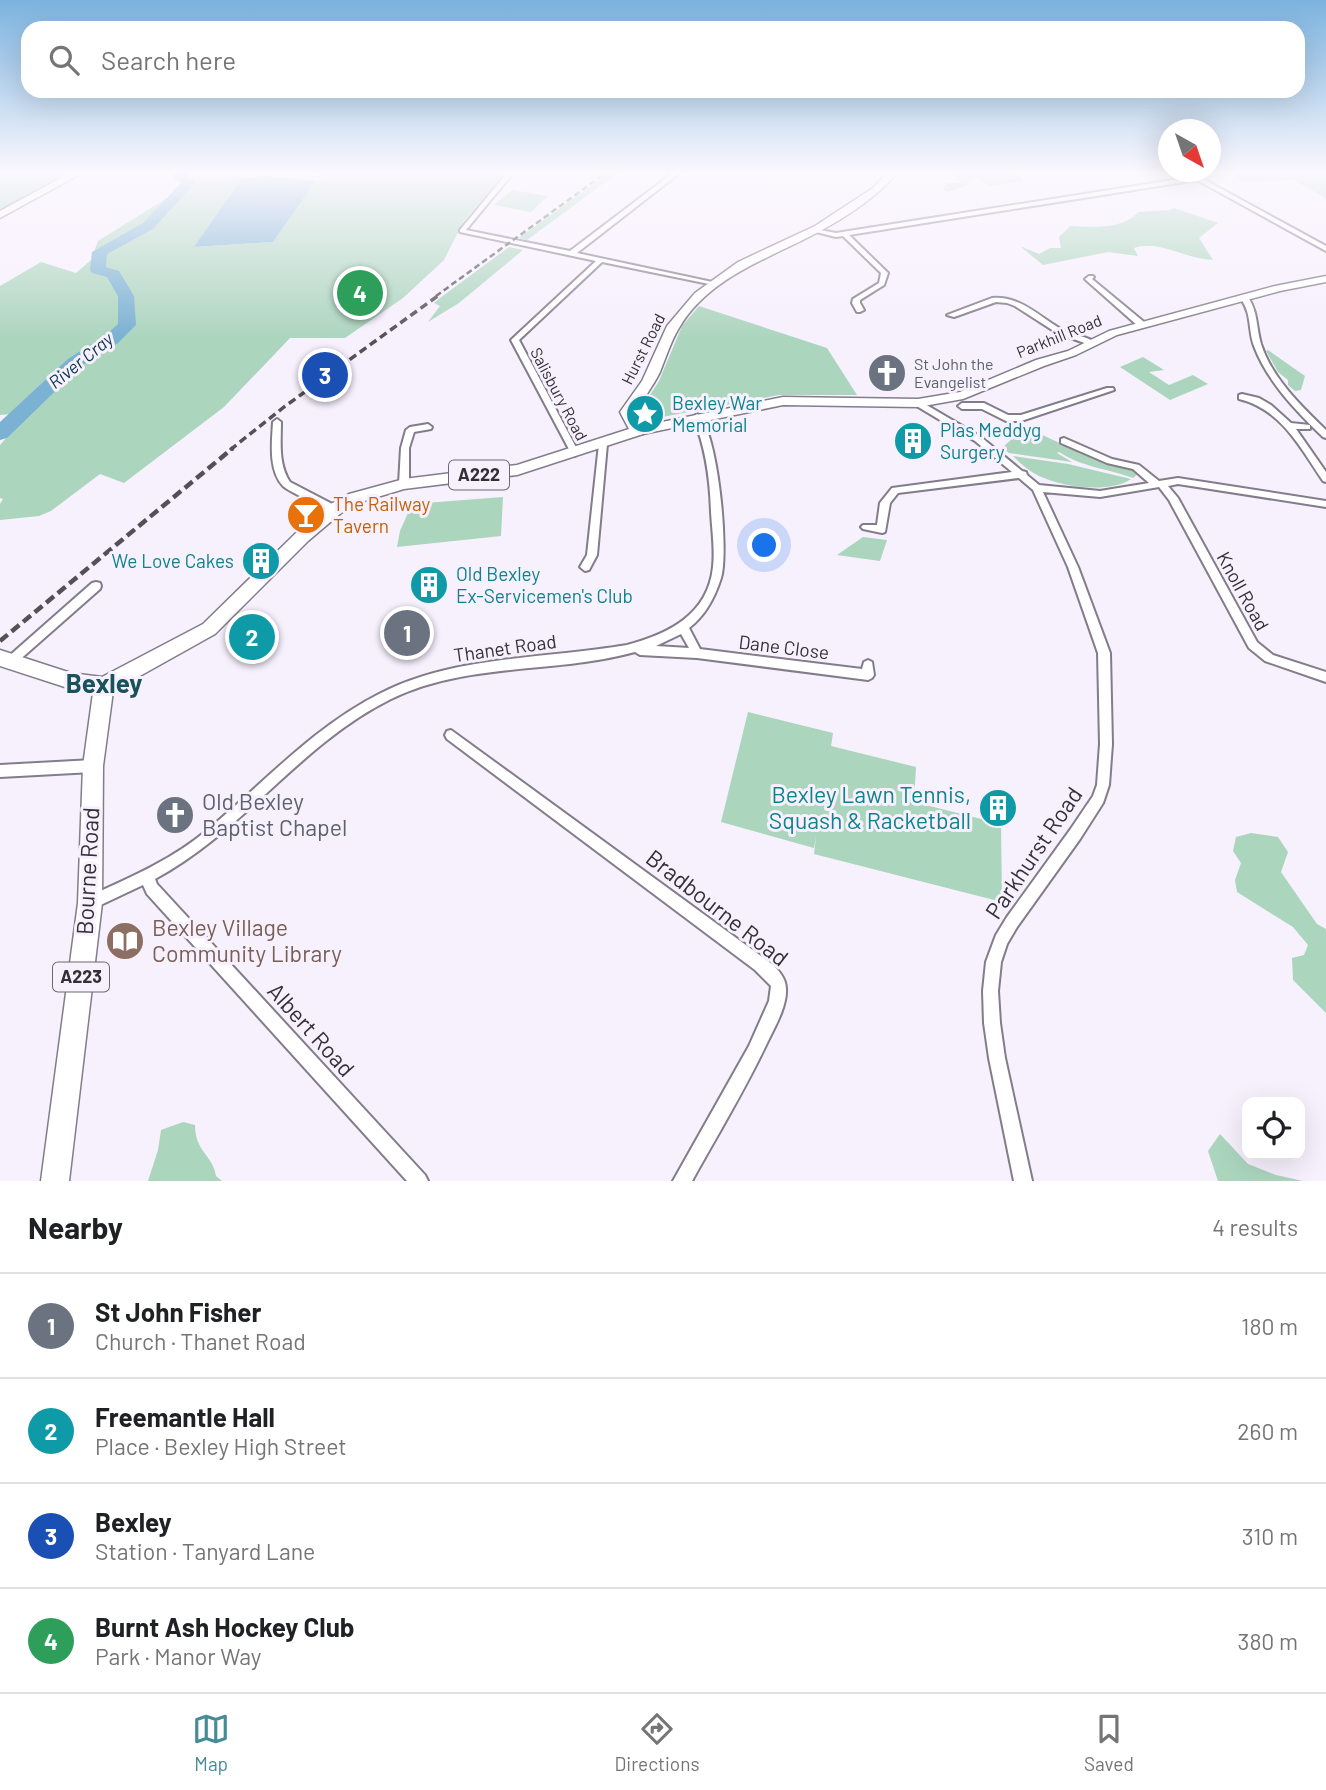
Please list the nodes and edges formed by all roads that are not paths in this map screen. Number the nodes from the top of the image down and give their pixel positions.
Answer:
1 (465, 227) edge
2 (606, 227) edge
3 (821, 227) edge
4 (888, 227) edge
5 (1287, 227) edge
6 (815, 231) junction
7 (845, 234) junction
8 (1326, 249) edge
9 (571, 254) junction
10 (600, 260) junction
11 (1091, 277) dead end
12 (1326, 279) edge
13 (714, 283) junction
14 (1245, 299) junction
15 (844, 301) dead end
16 (951, 314) dead end
17 (1141, 324) junction
18 (1093, 343) junction
19 (1110, 390) dead end
20 (1242, 397) dead end
21 (963, 401) junction
22 (918, 403) junction
23 (697, 417) junction
24 (277, 422) dead end
25 (1287, 426) junction
26 (1307, 427) dead end
27 (428, 428) dead end
28 (960, 428) junction
29 (631, 434) junction
30 (1326, 435) edge
31 (1064, 441) dead end
32 (603, 444) junction
33 (575, 453) junction
34 (1023, 474) junction
35 (1326, 479) edge
36 (404, 484) junction
37 (1159, 484) junction
38 (1037, 488) junction
39 (1326, 504) edge
40 (335, 509) junction
41 (866, 527) dead end
42 (585, 567) dead end
43 (96, 586) dead end
44 (683, 627) junction
45 (635, 650) junction
46 (696, 653) junction
47 (6, 659) edge
48 (868, 675) dead end
49 (1326, 677) edge
50 (104, 686) junction
51 (451, 735) dead end
52 (93, 766) junction
53 (0, 771) edge
54 (146, 876) junction
55 (90, 904) junction
56 (55, 1181) edge
57 (419, 1181) edge
58 (682, 1181) edge
59 (1023, 1181) edge

1 - 9 street
2 - 9 street
3 - 6 main road, Hurst Road
4 - 7 street
5 - 8 street
6 - 7 street
6 - 13 main road, Hurst Road
7 - 15 street
9 - 10 street
10 - 13 street
10 - 33 street, Salisbury Road
11 - 17 street
12 - 14 main road, Parkhill Road
13 - 29 main road, Hurst Road
14 - 17 main road, Parkhill Road
14 - 30 street
16 - 18 street
17 - 18 main road, Parkhill Road
18 - 21 main road, Parkhill Road
19 - 21 street
20 - 25 street
21 - 22 main road, Parkhill Road
21 - 28 street
22 - 23 main road, Parkhill Road
22 - 28 street, Parkhurst Road
23 - 29 main road, Parkhill Road
23 - 44 street, Thanet Road
24 - 40 street
25 - 26 street
25 - 35 street
27 - 36 street
28 - 34 street, Parkhurst Road
29 - 32 main road, A222
31 - 37 street
32 - 33 main road, A222
32 - 42 street
33 - 36 main road, A222
34 - 38 street, Parkhurst Road
34 - 41 street
36 - 40 main road, A222
37 - 38 street
37 - 39 street
37 - 49 street, Knoll Road
38 - 59 street, Parkhurst Road
40 - 50 main road, A222
43 - 47 street
44 - 45 street, Thanet Road
44 - 46 street
45 - 46 street, Dane Close
45 - 54 street, Thanet Road
46 - 48 street, Dane Close
47 - 50 main road
50 - 52 main road, Bourne Road
51 - 58 street, Bradbourne Road
52 - 53 street
52 - 55 main road, Bourne Road
54 - 55 street, Thanet Road
54 - 57 street, Albert Road
55 - 56 main road, Bourne Road / A223

